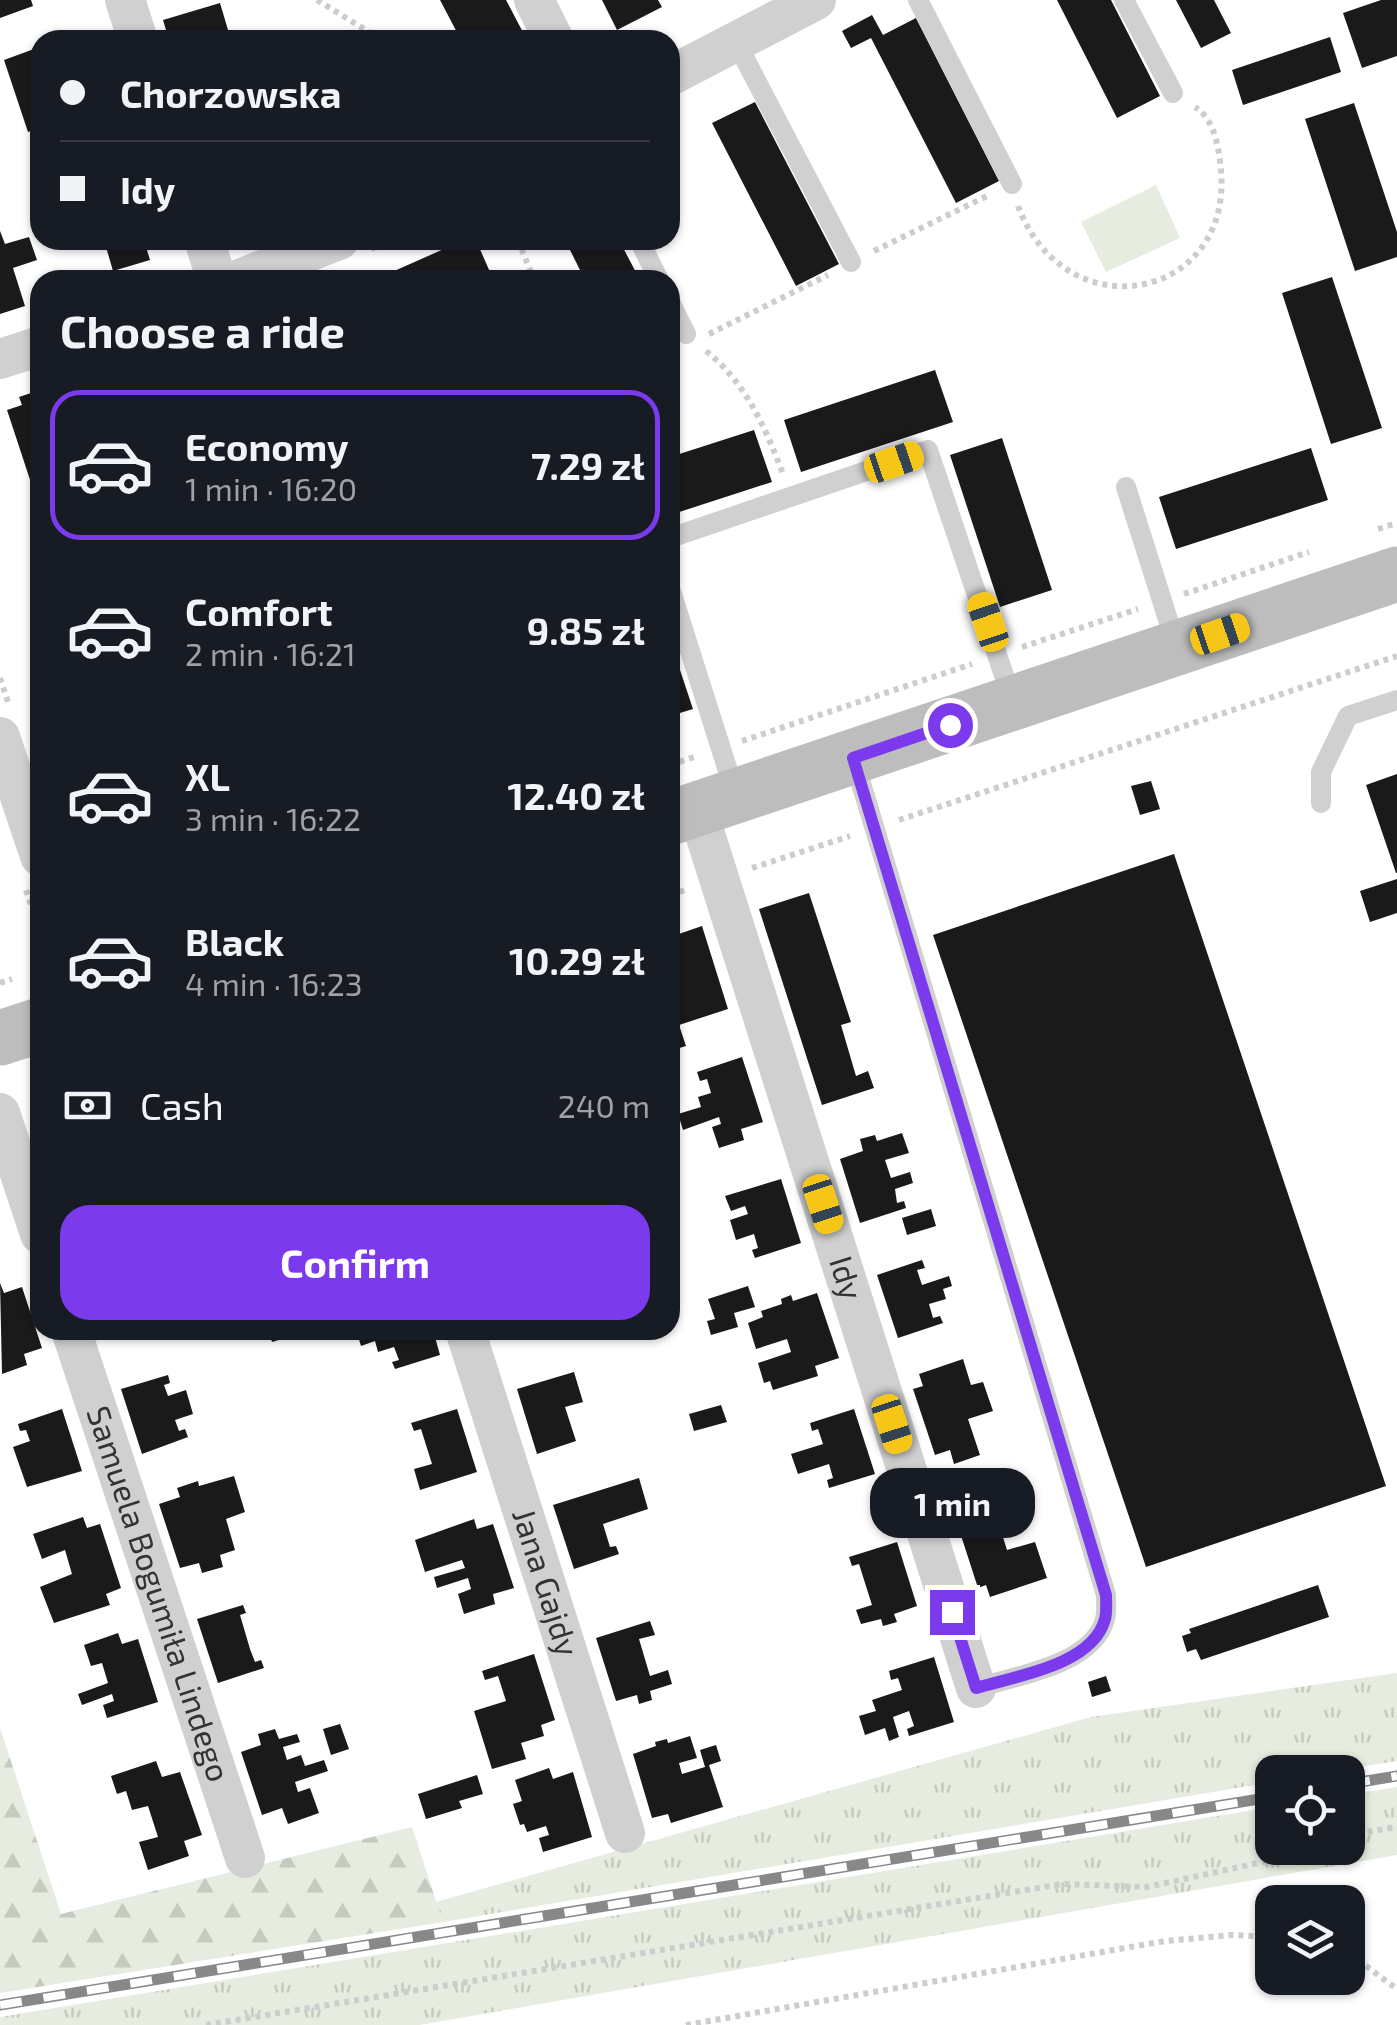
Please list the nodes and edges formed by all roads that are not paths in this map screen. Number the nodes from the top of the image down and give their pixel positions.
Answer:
1 (124, 0) edge
2 (534, 0) edge
3 (816, 0) edge
4 (918, 0) edge
5 (1124, 0) edge
6 (134, 30) edge
7 (549, 30) edge
8 (736, 42) junction
9 (680, 71) edge
10 (1173, 93) road end
11 (1012, 184) road end
12 (314, 250) edge
13 (852, 262) road end
14 (262, 270) edge
15 (680, 322) edge
16 (686, 334) dead end
17 (30, 349) edge
18 (0, 359) edge
19 (1126, 487) dead end
20 (680, 535) edge
21 (1379, 555) edge
22 (1170, 624) junction
23 (680, 657) edge
24 (1006, 679) junction
25 (1397, 700) edge
26 (0, 737) edge
27 (853, 758) junction
28 (699, 787) edge
29 (1320, 803) dead end
30 (30, 826) edge
31 (30, 1028) edge
32 (0, 1038) edge
33 (0, 1112) edge
34 (30, 1204) edge
35 (75, 1340) edge
36 (468, 1340) edge
37 (976, 1688) joint
38 (625, 1833) dead end
39 (245, 1858) dead end

1 - 6 street
2 - 7 street
3 - 8 street
4 - 11 lane
5 - 10 lane
8 - 9 street
8 - 13 lane
12 - 14 street
15 - 16 lane
17 - 18 street
19 - 22 lane
20 - 24 lane
21 - 22 main road
22 - 24 main road
23 - 28 lane
24 - 27 main road
25 - 29 lane
26 - 30 street
27 - 28 main road
27 - 37 lane
28 - 37 street, Idy
31 - 32 main road
33 - 34 street
35 - 39 street, Samuela Bogumiła Lindego
36 - 38 street, Jana Gajdy

